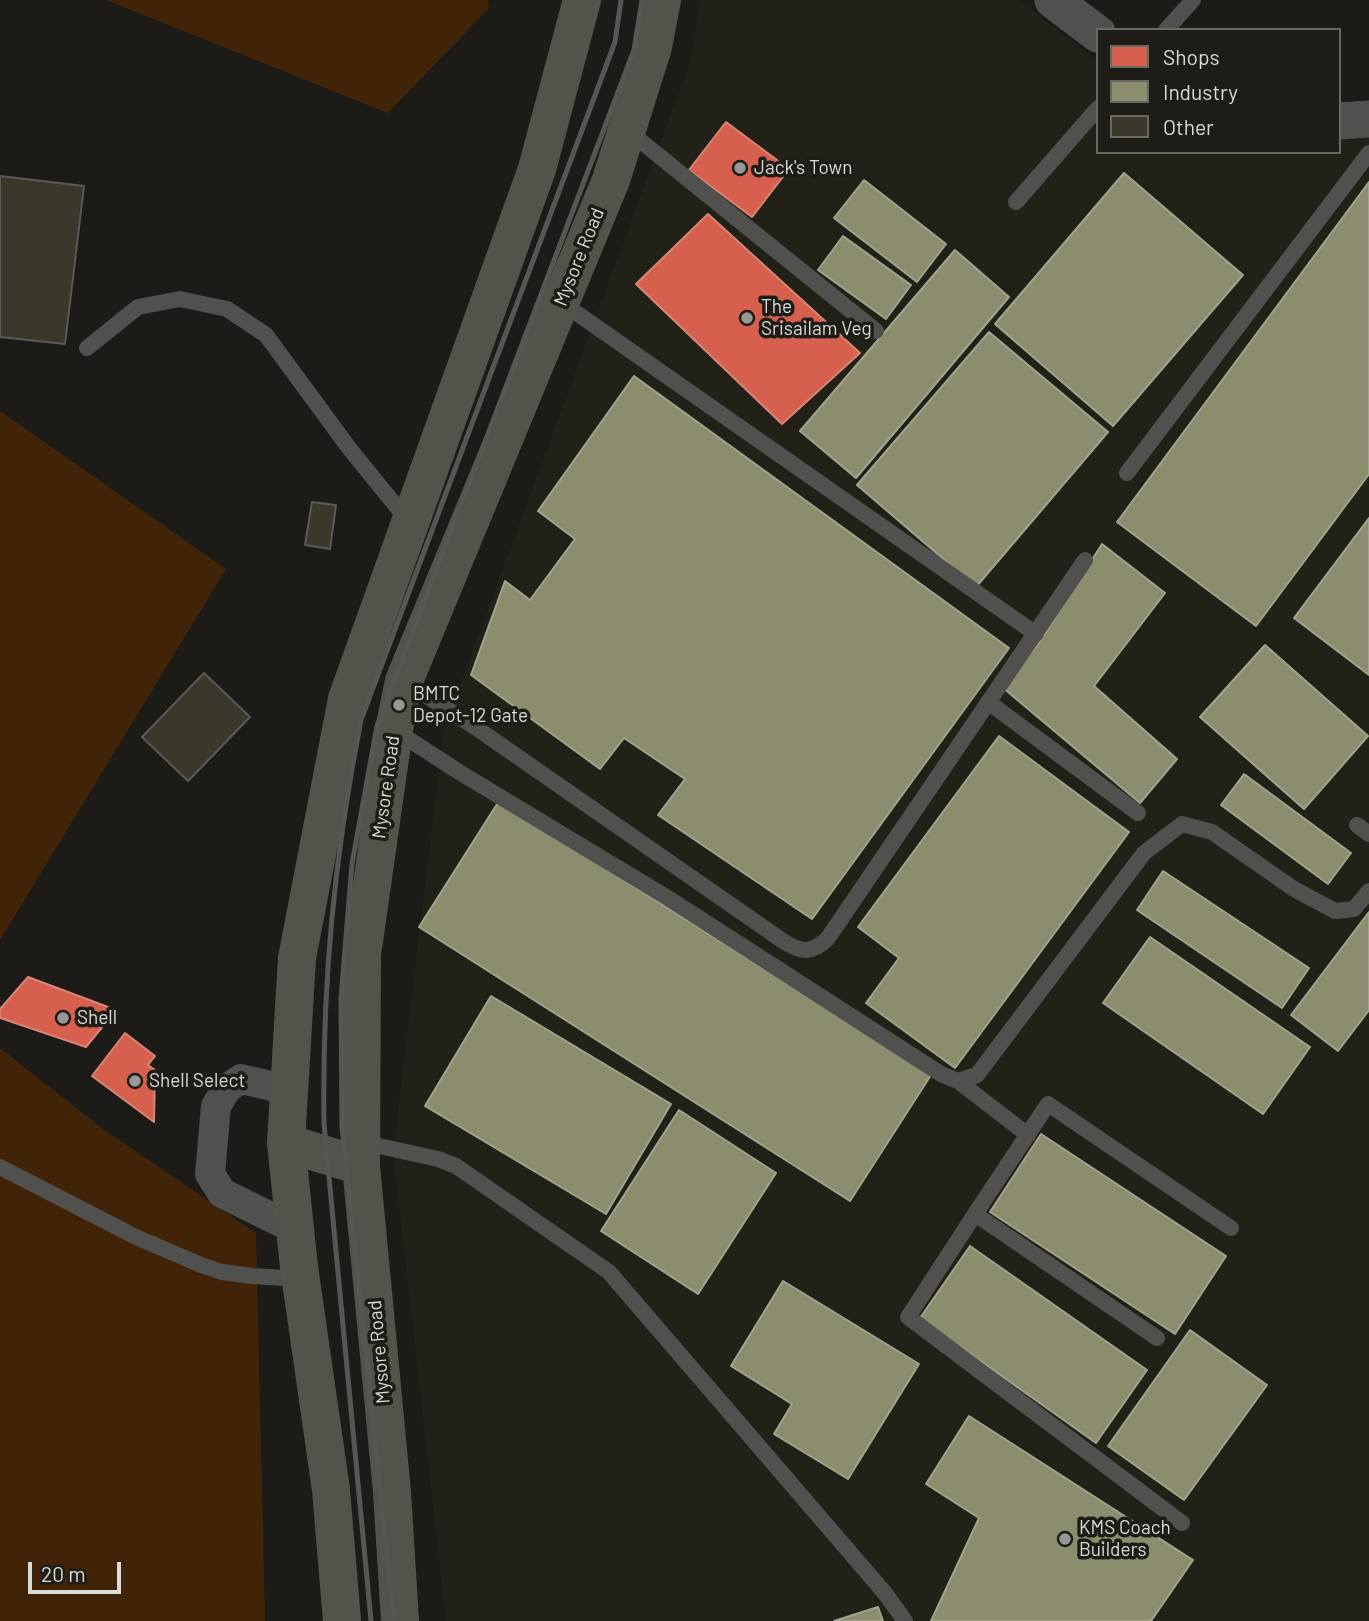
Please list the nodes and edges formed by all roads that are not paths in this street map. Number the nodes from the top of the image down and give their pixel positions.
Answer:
1 (582, 0) edge
2 (662, 0) edge
3 (1053, 0) edge
4 (1193, 0) edge
5 (1169, 28) edge
6 (1096, 32) edge
7 (1096, 110) edge
8 (1369, 119) edge
9 (1341, 121) edge
10 (627, 130) junction
11 (1369, 153) edge
12 (1016, 202) dead end
13 (578, 314) dead end
14 (876, 331) dead end
15 (87, 348) dead end
16 (1126, 473) dead end
17 (410, 523) junction
18 (1085, 560) dead end
19 (1036, 634) junction
20 (404, 681) junction
21 (988, 702) junction
22 (394, 730) junction
23 (1139, 813) dead end
24 (1369, 891) edge
25 (958, 1081) junction
26 (289, 1090) junction
27 (1028, 1135) junction
28 (286, 1143) junction
29 (361, 1154) junction
30 (0, 1167) edge
31 (975, 1214) junction
32 (1231, 1228) dead end
33 (295, 1229) junction
34 (301, 1279) junction
35 (1157, 1338) dead end
36 (1182, 1522) dead end
37 (342, 1621) edge
38 (400, 1621) edge
39 (905, 1621) edge

1 - 17 highway
2 - 10 highway, Mysore Road
3 - 6 street
4 - 5 lane
7 - 12 lane
8 - 9 street
10 - 14 lane
10 - 20 highway, Mysore Road
11 - 16 lane
13 - 19 lane
15 - 17 lane
17 - 26 highway
18 - 19 lane
19 - 21 lane
20 - 21 lane
20 - 22 highway, Mysore Road
21 - 23 lane
22 - 25 lane
22 - 29 highway, Mysore Road
24 - 25 lane
25 - 27 lane
26 - 28 highway
26 - 33 street
27 - 31 lane
27 - 32 lane
28 - 29 highway
28 - 33 highway
29 - 38 highway, Mysore Road
29 - 39 lane
30 - 34 lane
31 - 35 lane
31 - 36 lane
33 - 34 highway
34 - 37 highway

